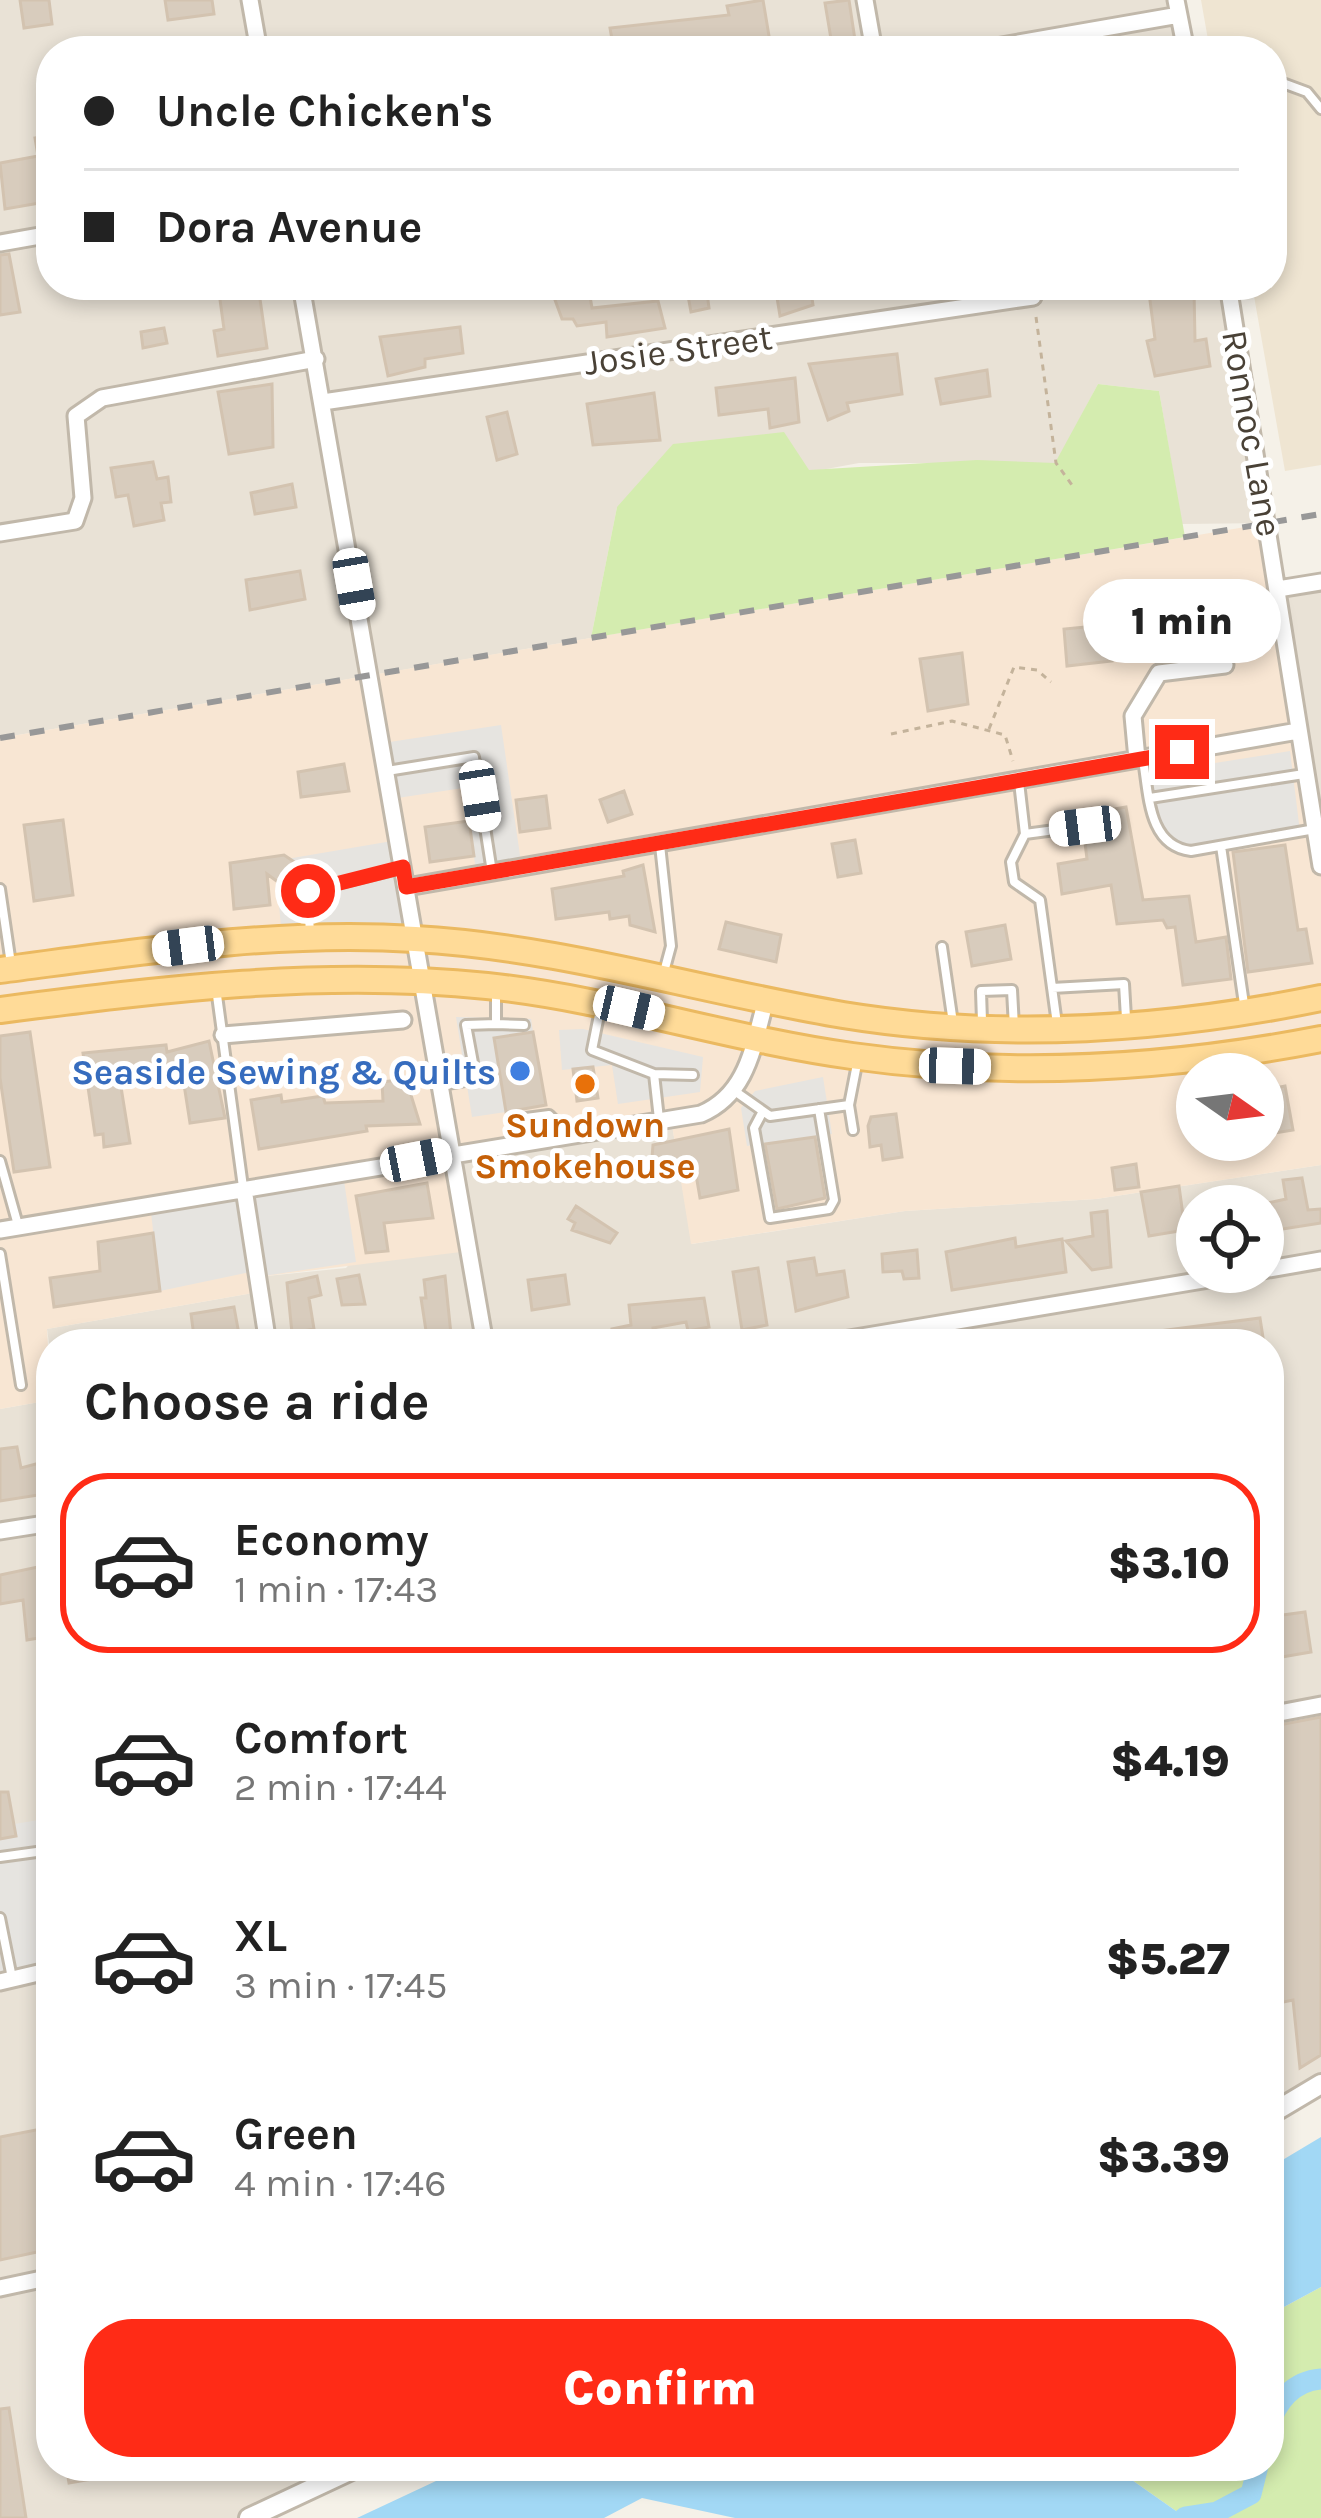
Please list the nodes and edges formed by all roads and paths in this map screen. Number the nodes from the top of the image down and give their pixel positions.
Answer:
1 (250, 0) edge
2 (865, 0) edge
3 (1178, 7) edge
4 (256, 36) edge
5 (871, 36) edge
6 (1050, 36) edge
7 (1287, 85) edge
8 (1321, 109) edge
9 (36, 237) edge
10 (0, 243) edge
11 (304, 300) edge
12 (975, 300) edge
13 (1033, 300) edge
14 (1230, 300) edge
15 (316, 358) junction
16 (323, 402) junction
17 (1072, 485) dead end
18 (0, 533) edge
19 (1321, 581) edge
20 (1278, 589) junction
21 (1225, 665) dead end
22 (1051, 682) dead end
23 (988, 730) junction
24 (1298, 731) junction
25 (891, 734) dead end
26 (1140, 759) junction
27 (387, 771) junction
28 (1311, 776) edge
29 (1018, 780) junction
30 (1150, 798) junction
31 (1085, 826) dead end
32 (1315, 829) junction
33 (1025, 834) junction
34 (660, 843) junction
35 (1221, 845) junction
36 (1321, 866) edge
37 (403, 867) junction
38 (492, 873) junction
39 (406, 887) junction
40 (0, 889) edge
41 (310, 937) junction
42 (415, 938) junction
43 (942, 947) dead end
44 (6, 969) edge
45 (663, 976) junction
46 (422, 981) junction
47 (215, 983) junction
48 (496, 987) junction
49 (1052, 988) junction
50 (1321, 998) edge
51 (766, 1000) junction
52 (601, 1003) junction
53 (0, 1010) edge
54 (1245, 1013) junction
55 (403, 1020) dead end
56 (496, 1024) junction
57 (524, 1025) dead end
58 (953, 1026) junction
59 (1127, 1026) junction
60 (982, 1027) junction
61 (1015, 1028) junction
62 (1057, 1029) junction
63 (224, 1035) junction
64 (755, 1038) junction
65 (1321, 1039) edge
66 (858, 1057) junction
67 (654, 1074) junction
68 (693, 1075) dead end
69 (440, 1085) junction
70 (736, 1092) junction
71 (849, 1106) junction
72 (819, 1109) junction
73 (764, 1111) junction
74 (659, 1121) junction
75 (853, 1130) dead end
76 (452, 1153) junction
77 (0, 1160) edge
78 (244, 1189) junction
79 (18, 1227) junction
80 (0, 1230) edge
81 (0, 1254) edge
82 (1321, 1260) edge
83 (1284, 1266) edge
84 (1, 1271) edge
85 (1176, 1285) edge
86 (266, 1329) edge
87 (482, 1329) edge
88 (926, 1329) edge
89 (22, 1384) dead end
90 (36, 1525) edge
91 (0, 1531) edge
92 (1321, 1705) edge
93 (1284, 1712) edge
94 (36, 1852) edge
95 (0, 1858) edge
96 (0, 1918) edge
97 (36, 1974) edge
98 (6, 1981) edge
99 (1321, 2084) edge
100 (1284, 2106) edge
101 (36, 2280) edge
102 (0, 2288) edge
103 (328, 2481) edge
104 (249, 2518) edge

1 - 4 street
2 - 5 street
3 - 6 street
7 - 8 lane
9 - 10 street
11 - 15 street
12 - 16 street, Josie Street
13 - 17 path
14 - 20 street, Ronnoc Lane
15 - 16 street
15 - 18 street
16 - 27 street
19 - 20 street
20 - 24 street, Ronnoc Lane
21 - 26 street
22 - 23 path
23 - 25 path
23 - 29 path
24 - 26 street
24 - 28 street, Ronnoc Lane
26 - 29 street
26 - 30 lane
27 - 37 street
27 - 38 lane
28 - 30 lane
28 - 32 street, Ronnoc Lane
29 - 33 lane
29 - 34 street
30 - 35 lane
31 - 33 lane
32 - 35 lane
32 - 36 street, Ronnoc Lane
33 - 49 lane
34 - 38 street
34 - 45 lane
35 - 54 lane
37 - 39 street
37 - 41 lane
38 - 39 street
39 - 42 street
40 - 44 lane
41 - 42 main road
41 - 44 main road
42 - 45 main road
42 - 46 street
43 - 58 lane
45 - 51 main road
46 - 47 main road
46 - 48 main road
46 - 69 street
47 - 53 main road
47 - 63 lane
48 - 52 main road
48 - 56 lane
49 - 59 lane
49 - 62 lane
50 - 54 main road
51 - 58 main road
51 - 64 street
52 - 64 main road
52 - 67 lane
54 - 59 main road
55 - 63 street
56 - 57 lane
56 - 69 lane
58 - 60 main road
59 - 62 main road
60 - 61 main road
60 - 61 lane
61 - 62 main road
63 - 78 lane
64 - 66 main road
64 - 70 street
65 - 66 main road
66 - 71 lane
67 - 68 lane
67 - 74 lane
69 - 76 street
70 - 73 lane
70 - 74 street
71 - 72 lane
71 - 75 lane
72 - 73 lane
72 - 73 lane
74 - 76 street
76 - 78 street
76 - 87 street
77 - 79 lane
78 - 79 street
78 - 86 street
79 - 80 street
81 - 84 lane
82 - 83 street
84 - 89 lane
85 - 88 street
90 - 91 street
92 - 93 street
94 - 95 lane
96 - 98 lane
97 - 98 street
99 - 100 street
101 - 102 street
103 - 104 street

